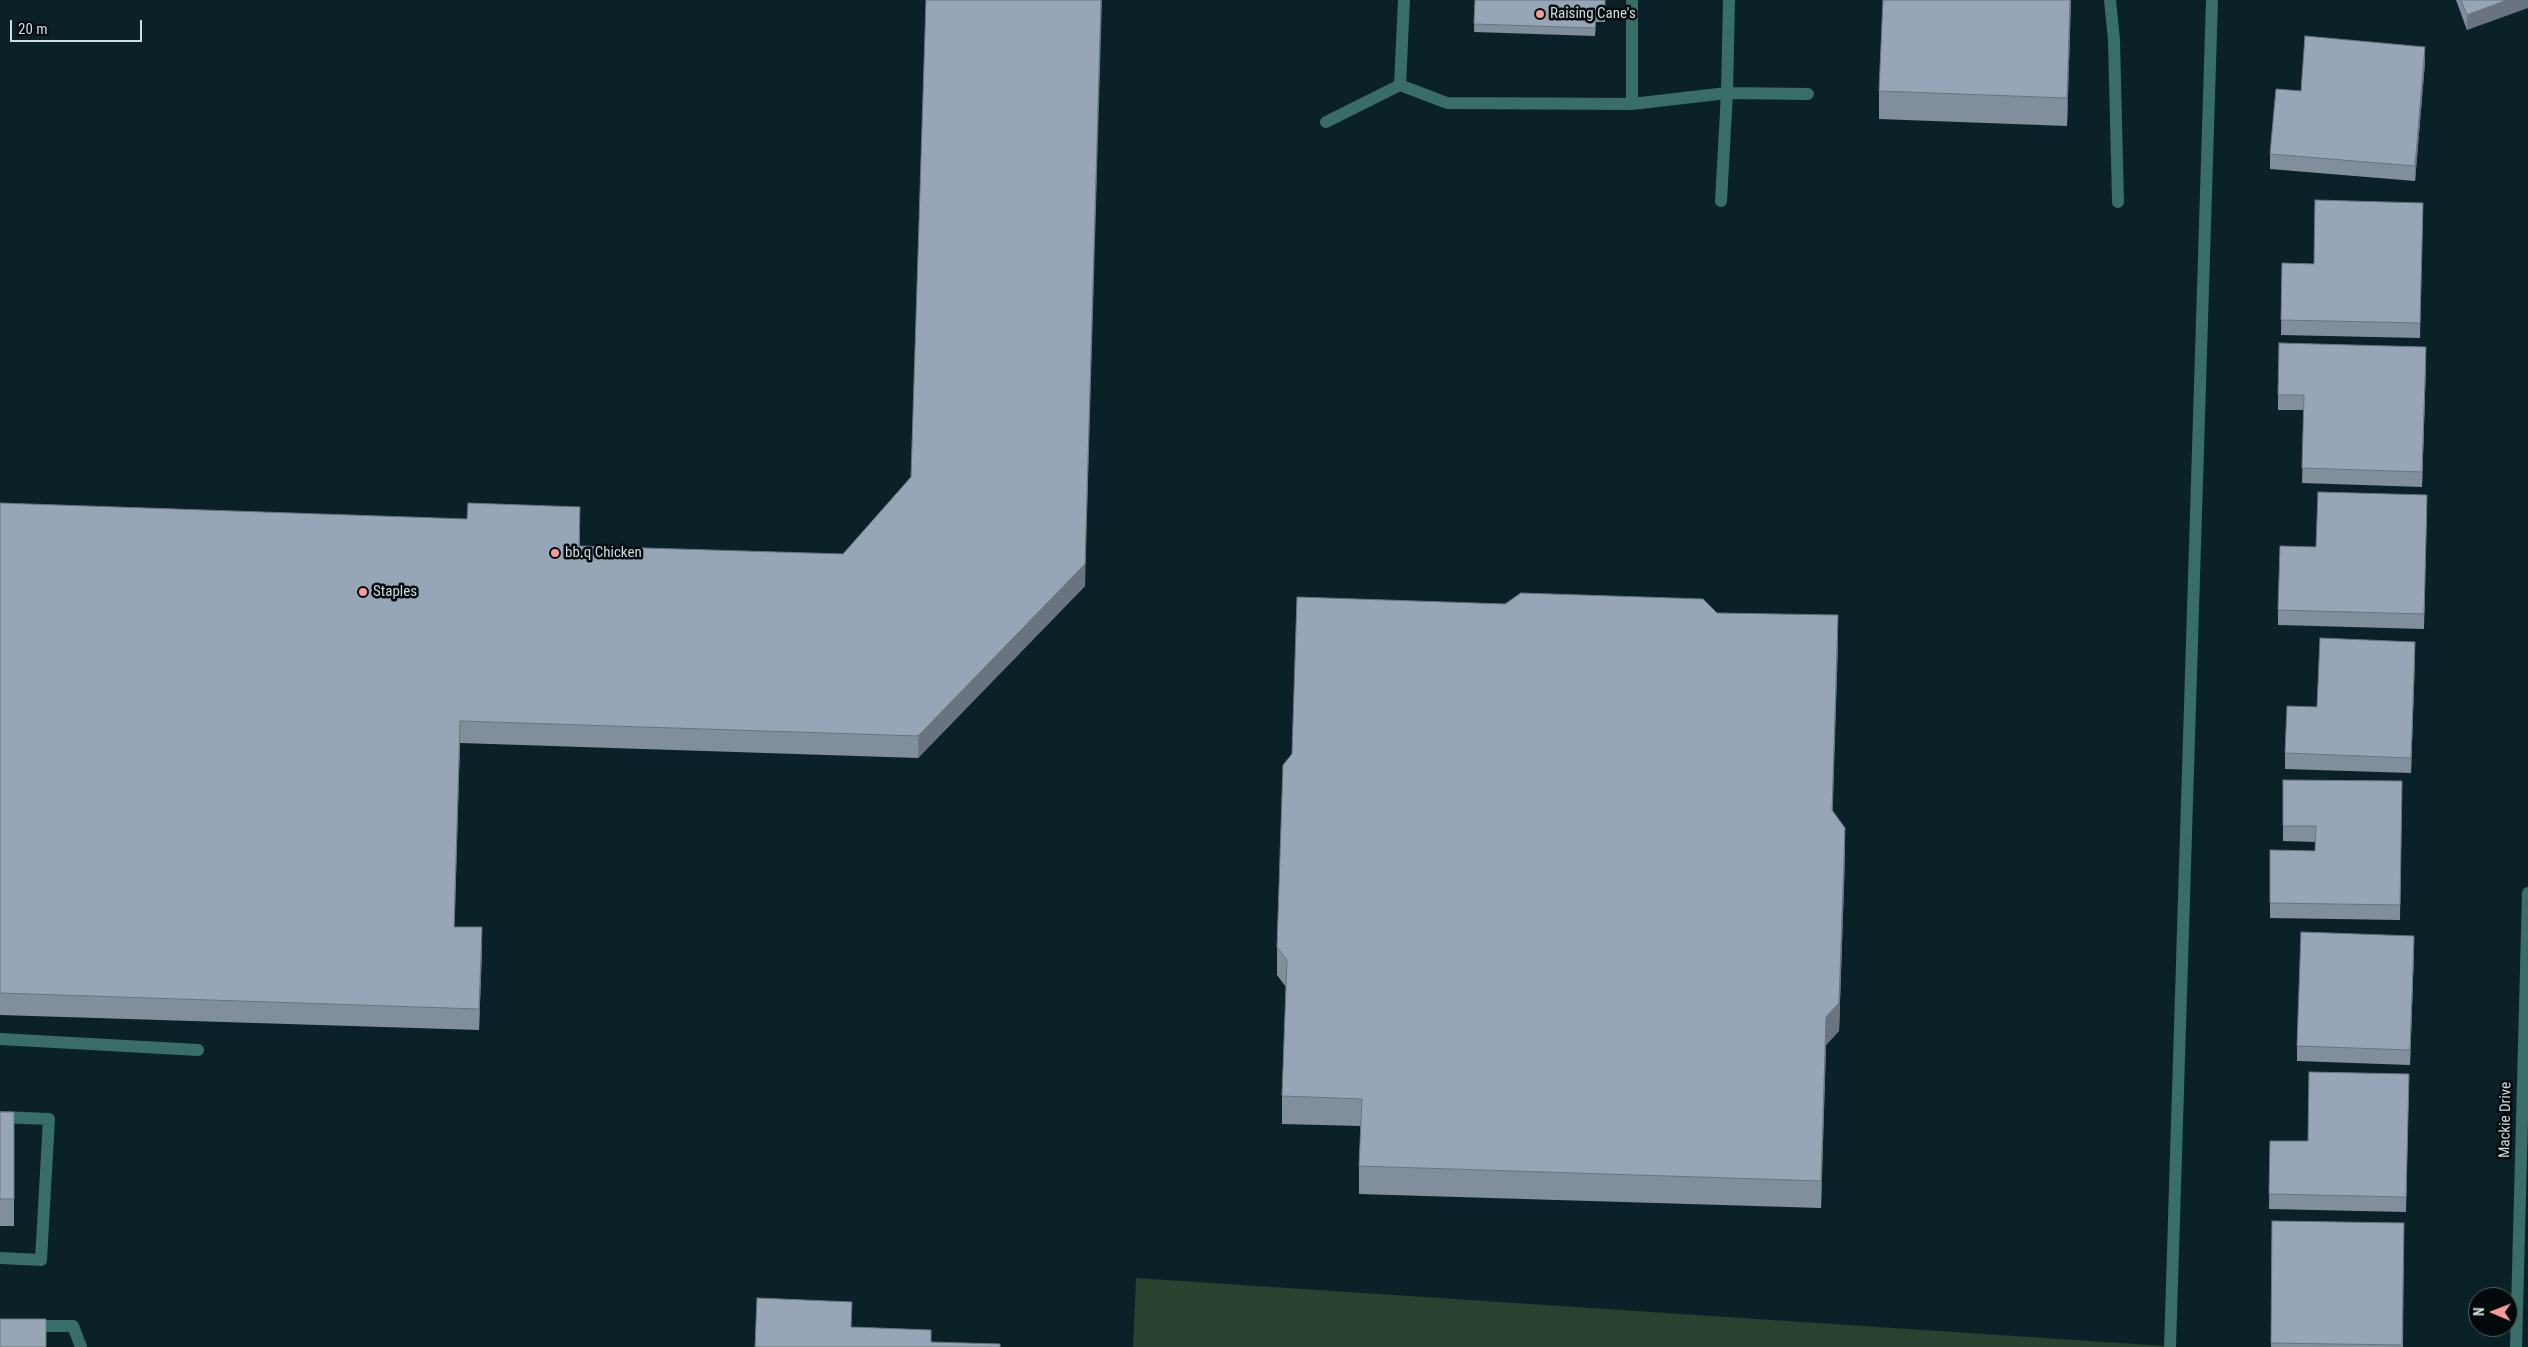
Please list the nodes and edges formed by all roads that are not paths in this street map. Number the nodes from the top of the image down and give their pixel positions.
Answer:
1 (1404, 0) edge
2 (1632, 0) edge
3 (1728, 0) edge
4 (2110, 0) edge
5 (2212, 0) edge
6 (1400, 86) junction
7 (1727, 93) junction
8 (1808, 94) dead end
9 (1632, 104) junction
10 (1326, 122) dead end
11 (1721, 201) dead end
12 (2118, 202) dead end
13 (2528, 893) edge
14 (0, 1039) edge
15 (198, 1050) dead end
16 (0, 1116) edge
17 (0, 1258) edge
18 (0, 1326) edge
19 (81, 1347) edge
20 (2170, 1347) edge
21 (2516, 1347) edge

1 - 6 street
2 - 9 street
3 - 7 street
4 - 12 street
5 - 20 street
6 - 9 street
6 - 10 street
7 - 8 street
7 - 9 street
7 - 11 street
13 - 21 street, Mackie Drive
14 - 15 street
16 - 17 street
18 - 19 street

